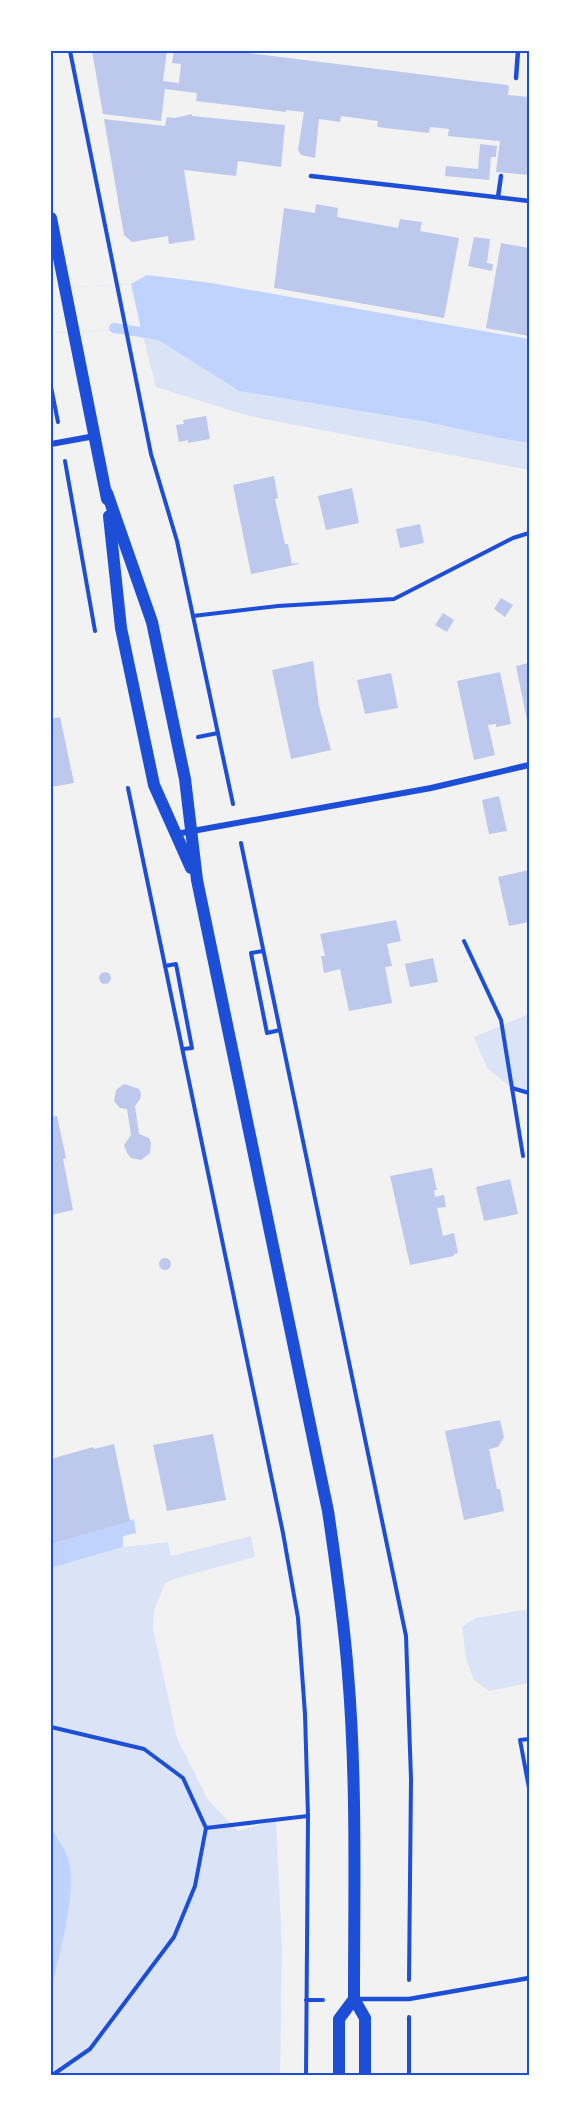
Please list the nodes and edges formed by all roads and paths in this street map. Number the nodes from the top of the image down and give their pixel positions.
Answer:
1 (70, 51) edge
2 (518, 51) edge
3 (516, 78) dead end
4 (311, 176) dead end
5 (501, 176) dead end
6 (498, 197) junction
7 (529, 201) edge
8 (51, 218) edge
9 (51, 387) edge
10 (95, 436) junction
11 (62, 442) junction
12 (51, 444) edge
13 (106, 493) junction
14 (529, 533) edge
15 (193, 616) junction
16 (97, 642) dead end
17 (529, 765) edge
18 (128, 786) dead end
19 (237, 824) junction
20 (191, 831) junction
21 (176, 834) junction
22 (197, 880) junction
23 (464, 941) dead end
24 (263, 951) junction
25 (165, 966) junction
26 (280, 1030) junction
27 (183, 1049) junction
28 (512, 1088) junction
29 (529, 1093) edge
30 (523, 1156) dead end
31 (51, 1727) edge
32 (529, 1739) edge
33 (529, 1788) edge
34 (308, 1816) junction
35 (206, 1828) junction
36 (529, 1978) edge
37 (409, 1998) junction
38 (354, 1999) junction
39 (51, 2076) edge
40 (306, 2076) edge
41 (339, 2076) edge
42 (365, 2076) edge
43 (409, 2076) edge

1 - 15 path
2 - 3 lane
4 - 6 lane
5 - 6 lane
6 - 7 lane
8 - 10 main road
9 - 11 path
10 - 11 street
10 - 13 main road
11 - 12 street
11 - 16 path
13 - 20 main road
13 - 21 main road
14 - 15 path
15 - 19 path
17 - 19 street
18 - 25 path
19 - 20 street
19 - 24 path
20 - 21 street
20 - 22 main road
21 - 22 main road
22 - 38 main road
23 - 28 path
24 - 26 path
24 - 26 path
25 - 27 path
25 - 27 path
26 - 37 path
27 - 34 path
28 - 29 path
28 - 30 path
31 - 35 path
32 - 33 path
34 - 35 path
34 - 40 path
35 - 39 path
36 - 37 lane
37 - 38 lane
37 - 43 path
38 - 41 main road
38 - 42 main road

